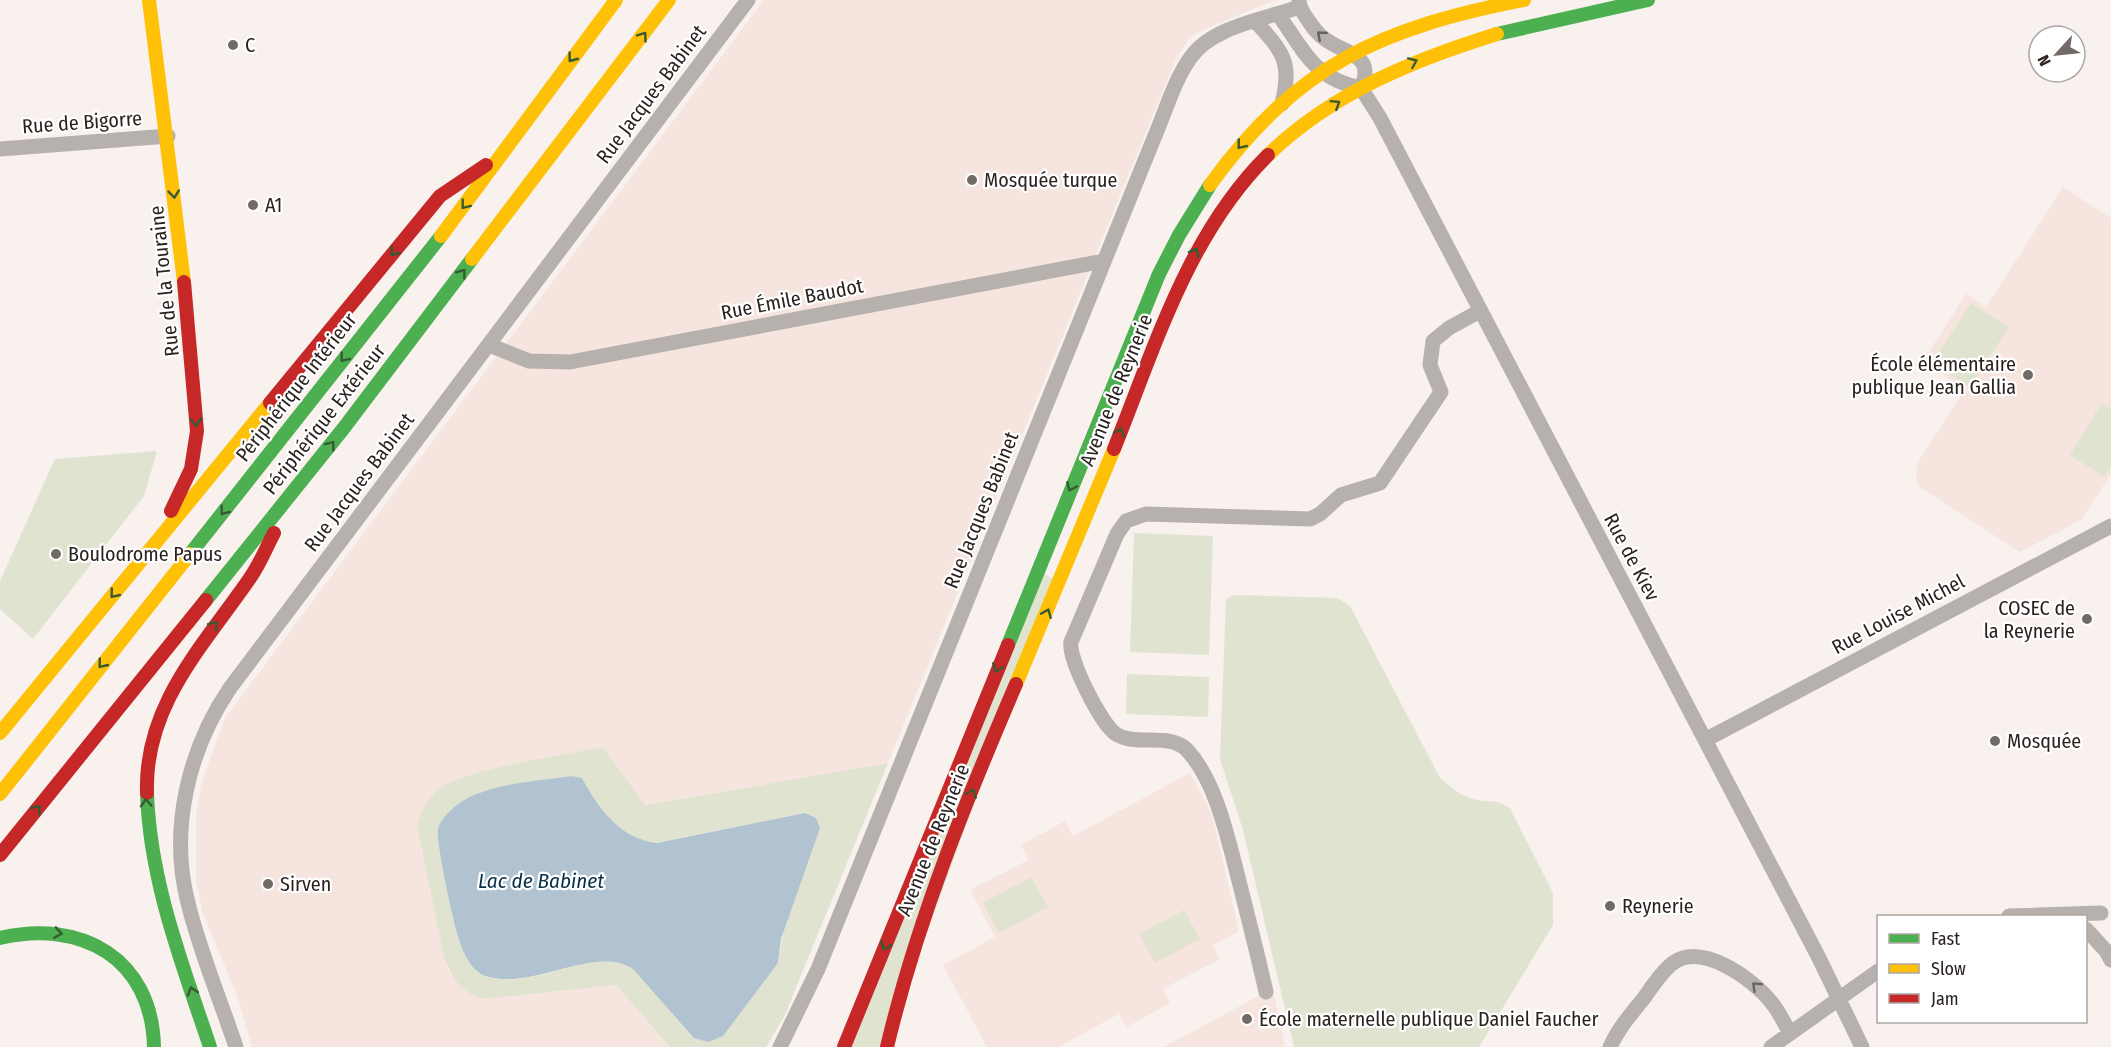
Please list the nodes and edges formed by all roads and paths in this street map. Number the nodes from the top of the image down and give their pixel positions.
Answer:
1 (149, 0) edge
2 (616, 0) edge
3 (669, 0) edge
4 (748, 0) edge
5 (1524, 0) edge
6 (1648, 0) edge
7 (1299, 3) edge
8 (1278, 15) junction
9 (1256, 22) junction
10 (1352, 53) junction
11 (1320, 73) junction
12 (1361, 88) junction
13 (1282, 104) junction
14 (168, 136) junction
15 (0, 149) edge
16 (498, 157) junction
17 (1104, 261) junction
18 (1480, 311) junction
19 (489, 345) junction
20 (295, 491) junction
21 (2111, 526) edge
22 (151, 548) junction
23 (0, 733) edge
24 (1705, 740) junction
25 (0, 794) edge
26 (0, 855) edge
27 (2106, 910) edge
28 (2018, 915) edge
29 (2042, 915) edge
30 (2066, 915) edge
31 (2089, 931) edge
32 (0, 938) edge
33 (2111, 960) edge
34 (1877, 972) edge
35 (1266, 992) dead end
36 (1838, 998) junction
37 (155, 1032) junction
38 (1790, 1034) junction
39 (154, 1047) edge
40 (161, 1047) edge
41 (210, 1047) edge
42 (236, 1047) edge
43 (780, 1047) edge
44 (844, 1047) edge
45 (887, 1047) edge
46 (1610, 1047) edge
47 (1771, 1047) edge
48 (1862, 1047) edge

1 - 14 main road, Rue de la Touraine
2 -> 16 main road, Périphérique Intérieur
20 -> 3 main road, Périphérique Extérieur
4 - 19 street, Rue Jacques Babinet
5 - 10 main road, Avenue de Reynerie
12 -> 6 main road, Avenue de Reynerie
7 - 8 street, Rue Jacques Babinet
10 -> 7 street, Rue Jacques Babinet
8 - 9 street, Rue Jacques Babinet
8 - 11 street
9 - 13 street
9 - 17 street, Rue Jacques Babinet
10 - 11 main road, Avenue de Reynerie
10 - 12 street
11 - 12 street
11 - 13 main road, Avenue de Reynerie
12 - 18 street, Rue de Kiev
45 -> 12 main road, Avenue de Reynerie
13 -> 44 main road, Avenue de Reynerie
14 - 15 street, Rue de Bigorre
14 -> 22 main road, Rue de la Touraine
16 -> 22 main road
16 -> 25 main road, Périphérique Intérieur
17 - 19 street, Rue Émile Baudot
17 - 43 street, Rue Jacques Babinet
18 - 24 street, Rue de Kiev
18 - 35 street
19 - 42 street, Rue Jacques Babinet
26 -> 20 main road, Périphérique Extérieur
41 -> 20 main road
21 - 24 street, Rue Louise Michel
22 -> 23 main road
24 - 36 street, Rue de Kiev
27 - 30 street
27 - 31 street
28 - 29 street
31 - 33 street
32 -> 37 main road
34 - 36 street
36 - 38 street
36 - 48 street, Rue de Kiev
37 - 39 main road
37 - 40 main road
38 -> 46 street
38 - 47 street

